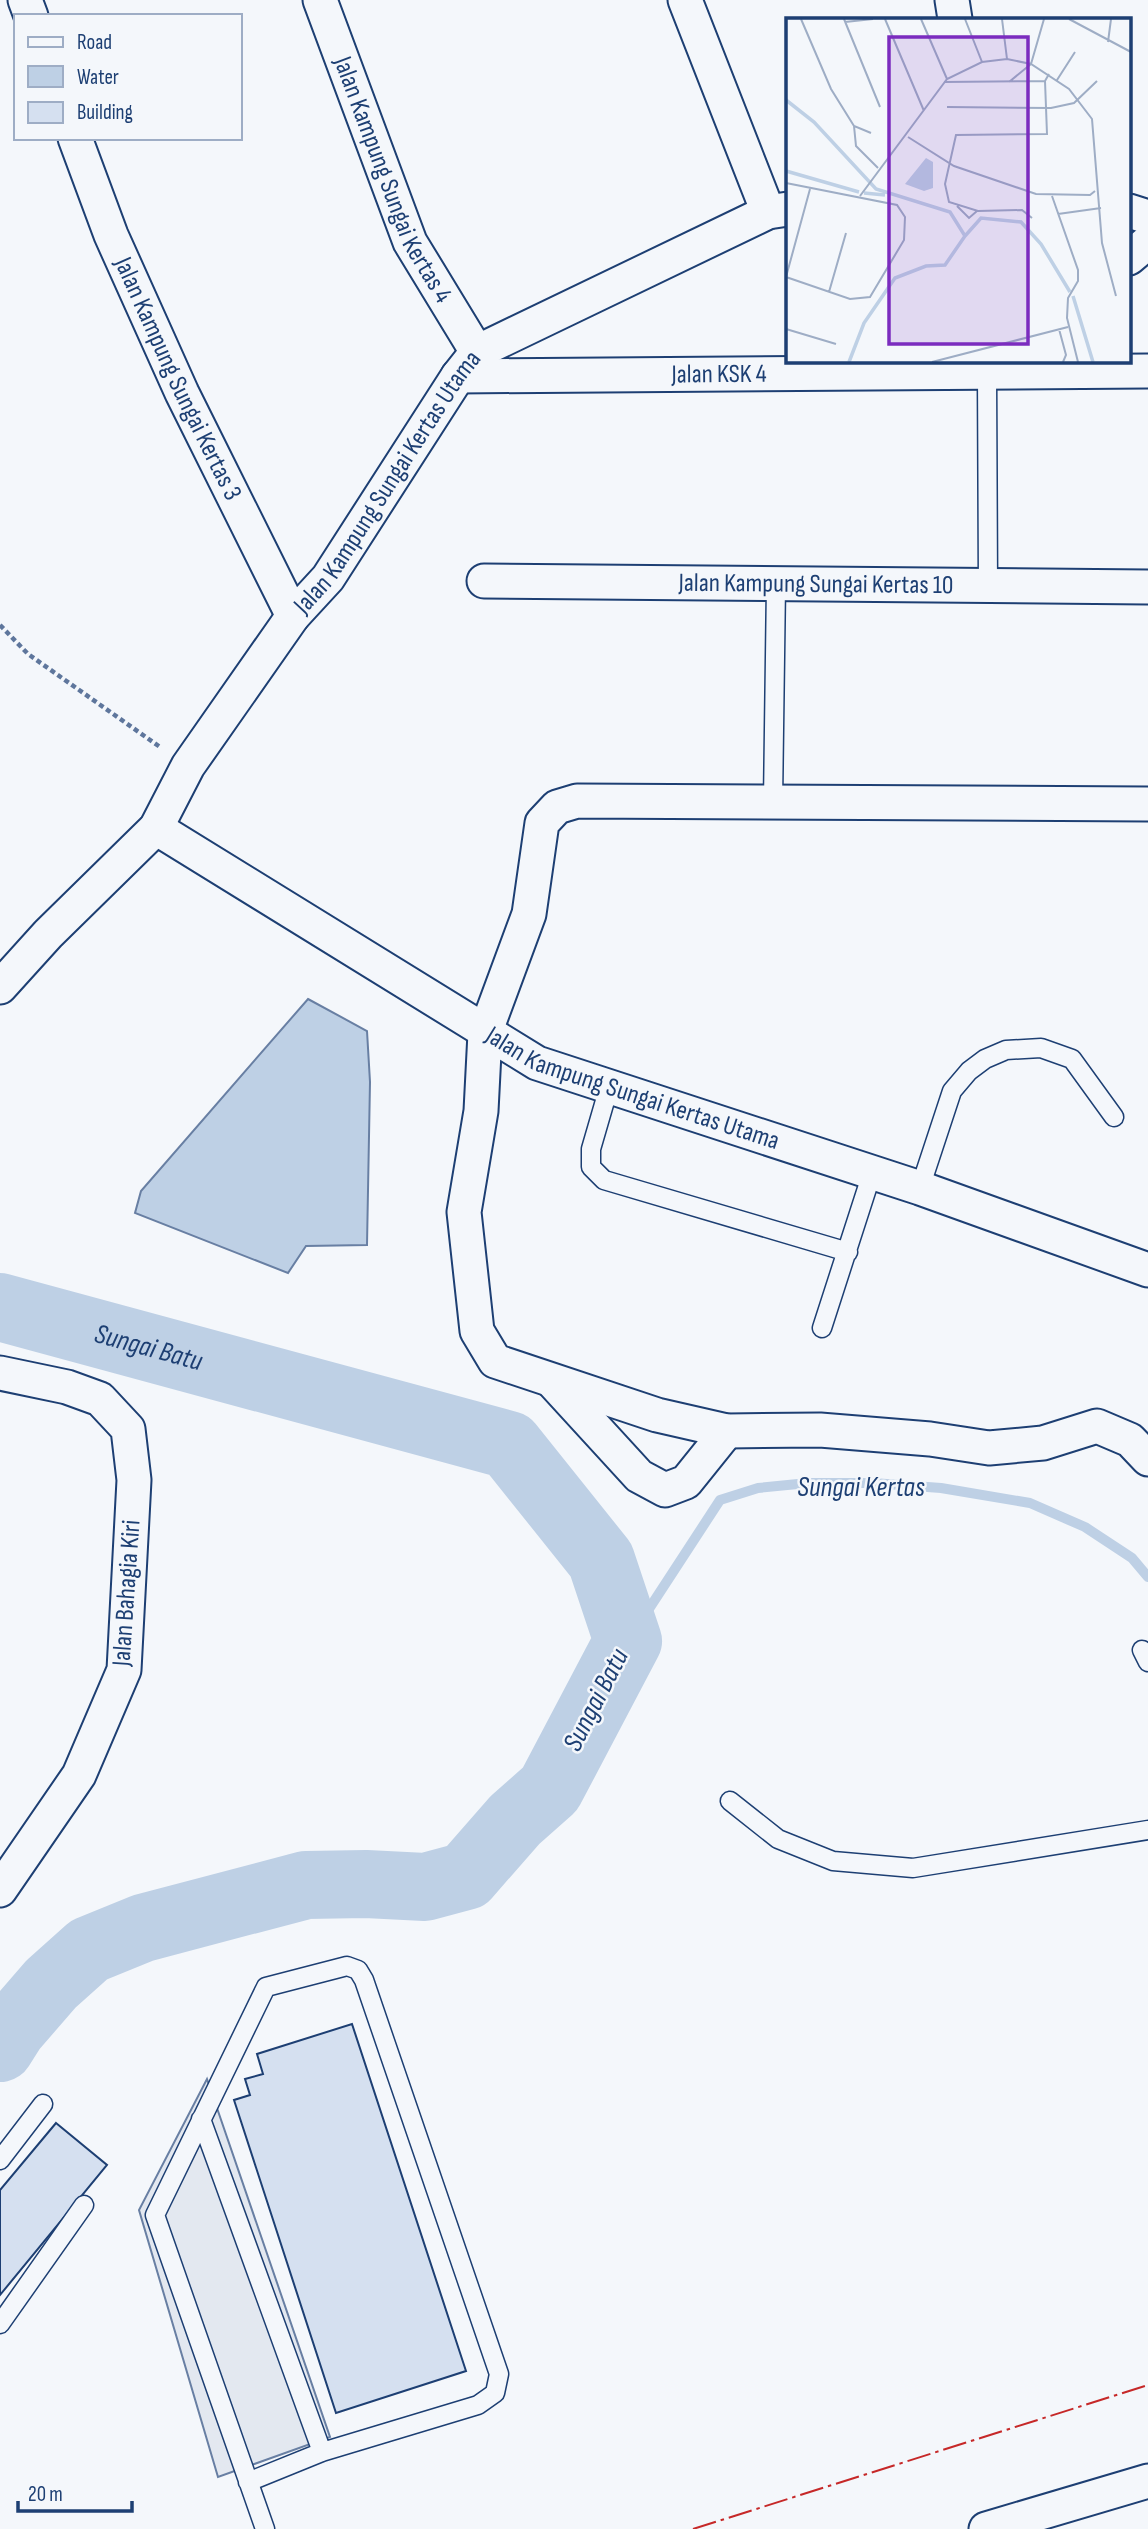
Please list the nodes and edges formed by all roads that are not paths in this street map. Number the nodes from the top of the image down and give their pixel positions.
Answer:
1 (320, 0) edge
2 (685, 0) edge
3 (952, 0) edge
4 (955, 18) edge
5 (76, 140) edge
6 (778, 211) edge
7 (1130, 211) edge
8 (1148, 217) edge
9 (1148, 242) edge
10 (1130, 257) edge
11 (467, 364) junction
12 (995, 367) edge
13 (1148, 371) edge
14 (484, 582) dead end
15 (776, 584) junction
16 (988, 586) junction
17 (1148, 587) edge
18 (293, 616) junction
19 (773, 802) junction
20 (1148, 804) edge
21 (156, 828) junction
22 (0, 987) edge
23 (485, 1033) junction
24 (609, 1087) junction
25 (1114, 1117) dead end
26 (872, 1173) junction
27 (920, 1188) junction
28 (848, 1252) junction
29 (1148, 1270) edge
30 (822, 1328) dead end
31 (0, 1373) edge
32 (551, 1380) junction
33 (727, 1431) junction
34 (1148, 1459) edge
35 (730, 1801) dead end
36 (1148, 1830) edge
37 (0, 1890) edge
38 (43, 2104) dead end
39 (201, 2119) junction
40 (0, 2160) edge
41 (84, 2205) dead end
42 (0, 2324) edge
43 (322, 2452) junction
44 (1148, 2481) edge
45 (248, 2482) junction
46 (265, 2529) edge
47 (986, 2529) edge

1 - 11 street, Jalan Kampung Sungai Kertas 4
2 - 6 street
3 - 4 street
5 - 18 street, Jalan Kampung Sungai Kertas 3
6 - 11 street, Jalan Kampung Sungai Kertas Utama
7 - 8 street
9 - 10 street
11 - 12 street, Jalan KSK 4
11 - 18 street, Jalan Kampung Sungai Kertas Utama
12 - 13 street, Jalan KSK 4
12 - 16 lane
14 - 15 street, Jalan Kampung Sungai Kertas 10
15 - 16 street, Jalan Kampung Sungai Kertas 10
15 - 19 lane
16 - 17 street, Jalan Kampung Sungai Kertas 10
18 - 21 street, Jalan Kampung Sungai Kertas Utama
19 - 20 street
19 - 23 street
21 - 22 street, Jalan Kampung Sungai Kertas Utama
21 - 23 street, Jalan Kampung Sungai Kertas Utama
23 - 24 street, Jalan Kampung Sungai Kertas Utama
23 - 32 street
24 - 26 street, Jalan Kampung Sungai Kertas Utama
24 - 28 lane
25 - 27 lane
26 - 27 street, Jalan Kampung Sungai Kertas Utama
26 - 28 lane
27 - 29 street, Jalan Kampung Sungai Kertas Utama
28 - 30 lane
31 - 37 street, Jalan Bahagia Kiri
32 - 33 street
32 - 33 street
33 - 34 street
35 - 36 lane
38 - 40 lane
39 - 43 lane
39 - 43 lane
39 - 45 lane
41 - 42 lane
43 - 45 lane
44 - 47 street
45 - 46 lane

